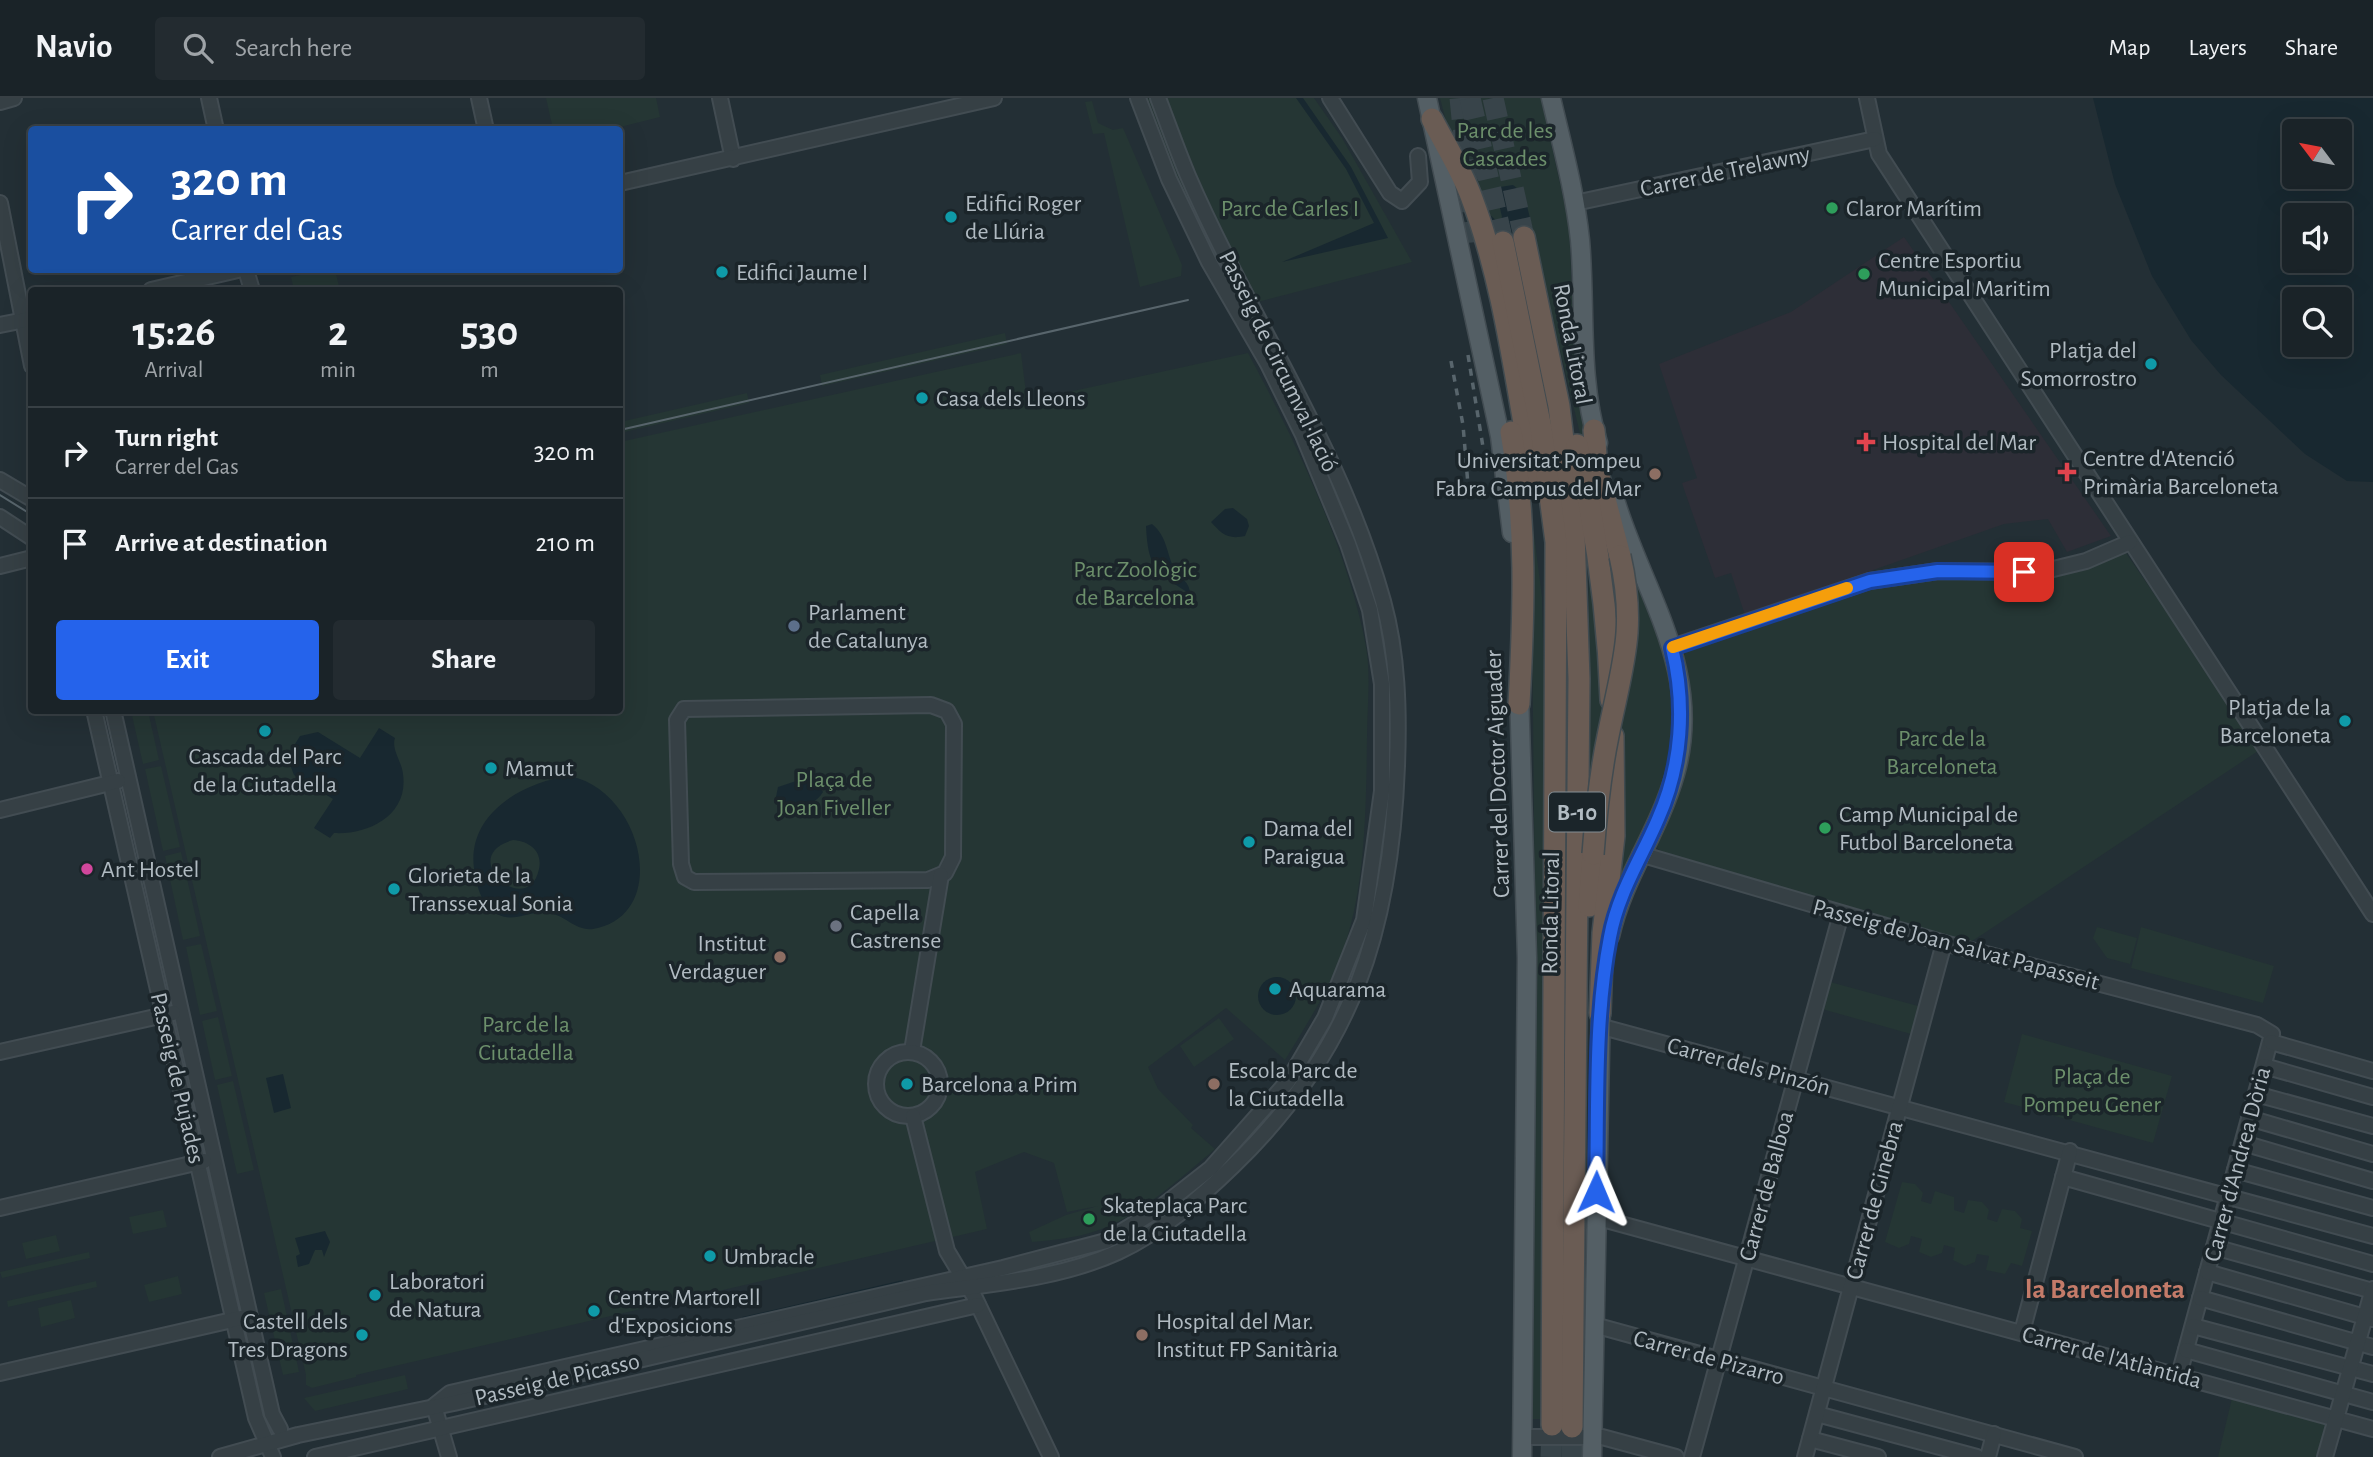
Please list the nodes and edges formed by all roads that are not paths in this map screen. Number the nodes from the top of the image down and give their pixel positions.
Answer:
1 (14, 98) edge
2 (209, 98) edge
3 (479, 98) edge
4 (720, 98) edge
5 (994, 98) edge
6 (1138, 98) edge
7 (1158, 98) edge
8 (1330, 98) edge
9 (1427, 98) edge
10 (1551, 98) edge
11 (1867, 98) edge
12 (0, 102) edge
13 (1432, 120) junction
14 (215, 126) edge
15 (485, 126) edge
16 (1875, 139) junction
17 (1418, 156) dead end
18 (733, 159) junction
19 (623, 182) edge
20 (0, 203) edge
21 (1575, 203) junction
22 (1524, 237) tunnel mouth
23 (1503, 242) tunnel mouth
24 (1475, 248) tunnel mouth
25 (225, 273) edge
26 (164, 287) edge
27 (1541, 317) junction
28 (27, 319) edge
29 (0, 325) edge
30 (1594, 430) junction
31 (0, 480) edge
32 (28, 497) edge
33 (0, 517) edge
34 (28, 535) edge
35 (2130, 542) junction
36 (28, 559) edge
37 (0, 566) edge
38 (1672, 648) junction
39 (1519, 704) junction
40 (95, 714) edge
41 (115, 714) edge
42 (1555, 732) junction
43 (128, 779) junction
44 (111, 783) junction
45 (0, 810) edge
46 (1640, 855) junction
47 (941, 875) junction
48 (1841, 914) junction
49 (2373, 914) edge
50 (1944, 943) junction
51 (182, 1011) junction
52 (163, 1016) junction
53 (1600, 1019) junction
54 (1575, 1027) junction
55 (2271, 1038) junction
56 (912, 1051) junction
57 (0, 1052) edge
58 (2264, 1066) junction
59 (2373, 1071) edge
60 (1795, 1079) junction
61 (2256, 1094) junction
62 (2373, 1097) edge
63 (1899, 1106) junction
64 (914, 1116) junction
65 (2249, 1118) junction
66 (2373, 1126) edge
67 (2243, 1143) junction
68 (2070, 1152) junction
69 (2373, 1154) edge
70 (216, 1159) junction
71 (197, 1163) junction
72 (2235, 1170) junction
73 (2063, 1177) junction
74 (2373, 1181) edge
75 (2228, 1196) junction
76 (0, 1208) edge
77 (2373, 1208) edge
78 (1595, 1217) junction
79 (2221, 1222) junction
80 (2373, 1236) edge
81 (2214, 1247) junction
82 (1748, 1256) junction
83 (2373, 1265) edge
84 (2207, 1272) junction
85 (965, 1282) junction
86 (1851, 1285) junction
87 (2373, 1291) edge
88 (2200, 1298) junction
89 (978, 1304) junction
90 (250, 1316) junction
91 (2369, 1318) edge
92 (233, 1320) junction
93 (1594, 1325) junction
94 (2193, 1326) junction
95 (2022, 1332) junction
96 (2357, 1343) junction
97 (2373, 1347) edge
98 (2186, 1350) junction
99 (1719, 1361) junction
100 (2351, 1368) junction
101 (590, 1372) junction
102 (0, 1373) edge
103 (2373, 1374) edge
104 (2179, 1375) junction
105 (1824, 1387) junction
106 (595, 1392) junction
107 (2343, 1394) junction
108 (2373, 1402) edge
109 (434, 1406) junction
110 (1816, 1413) junction
111 (2336, 1419) junction
112 (441, 1428) junction
113 (280, 1429) junction
114 (2373, 1429) edge
115 (1994, 1434) junction
116 (298, 1435) junction
117 (1592, 1436) junction
118 (1522, 1437) junction
119 (1810, 1439) junction
120 (271, 1452) edge
121 (220, 1457) edge
122 (316, 1457) edge
123 (449, 1457) edge
124 (1051, 1457) edge
125 (1522, 1457) edge
126 (1591, 1457) edge
127 (1676, 1457) edge
128 (1692, 1457) edge
129 (1805, 1457) edge
130 (1878, 1457) edge
131 (1977, 1457) edge
132 (1988, 1457) edge
133 (2075, 1457) edge
134 (2325, 1457) edge

1 - 12 street
2 - 14 street
3 - 15 street
4 - 18 street
5 - 18 street
6 - 85 street, Passeig de Circumval·lació
7 - 85 street, Passeig de Circumval·lació
8 - 17 street
9 - 13 main road, Carrer del Doctor Aiguader
10 - 21 main road
11 - 16 street
13 - 39 main road, Carrer del Doctor Aiguader
13 - 42 highway
16 - 21 street, Carrer de Trelawny
16 - 35 street
18 - 19 street
20 - 28 street
21 - 30 main road
22 - 27 highway, Ronda Litoral / B-10
23 - 42 highway, Ronda Litoral / B-10
24 - 39 highway
25 - 26 street
27 - 53 highway
27 - 54 highway, Ronda Litoral / B-10
28 - 29 street
30 - 38 main road
30 - 54 highway, bridge
31 - 32 street
33 - 34 street
35 - 38 street
35 - 49 street
36 - 37 street
38 - 46 main road
39 - 118 main road, Carrer del Doctor Aiguader
40 - 44 street, Passeig de Pujades
41 - 43 street, Passeig de Pujades
42 - 54 highway, Ronda Litoral / B-10
43 - 44 street
43 - 51 street, Passeig de Pujades
44 - 45 street
44 - 52 street, Passeig de Pujades
46 - 48 street, Passeig de Joan Salvat Papasseit
46 - 53 main road
47 - 47 street
47 - 56 street
48 - 50 street, Passeig de Joan Salvat Papasseit
48 - 60 street, Carrer de Balboa
50 - 55 street, Passeig de Joan Salvat Papasseit
50 - 63 street, Carrer de Ginebra
51 - 52 street
51 - 70 street, Passeig de Pujades
52 - 57 street
52 - 71 street, Passeig de Pujades
53 - 60 street, Carrer dels Pinzón
53 - 78 main road
55 - 58 street, Carrer d'Andrea Dòria
55 - 59 street, Passeig de Joan Salvat Papasseit
56 - 64 street
56 - 64 street
58 - 61 street, Carrer d'Andrea Dòria
58 - 62 street
60 - 63 street, Carrer dels Pinzón
60 - 82 street, Carrer de Balboa
61 - 65 street, Carrer d'Andrea Dòria
61 - 66 street
63 - 68 street, Carrer dels Pinzón
63 - 86 street, Carrer de Ginebra
64 - 85 street
65 - 67 street, Carrer d'Andrea Dòria
65 - 69 street
67 - 72 street, Carrer d'Andrea Dòria
67 - 74 street
68 - 73 street
68 - 75 street, Carrer dels Pinzón
70 - 71 street
70 - 90 street, Passeig de Pujades
71 - 76 street
71 - 92 street, Passeig de Pujades
72 - 75 street, Carrer d'Andrea Dòria
72 - 77 street
73 - 79 street
73 - 95 street
75 - 79 street, Carrer d'Andrea Dòria
75 - 80 street, Carrer dels Pinzón
78 - 82 street, Carrer de l'Atlàntida
78 - 93 main road
79 - 81 street, Carrer d'Andrea Dòria
79 - 83 street
81 - 84 street, Carrer d'Andrea Dòria
81 - 87 street
82 - 86 street, Carrer de l'Atlàntida
82 - 99 street, Carrer de Balboa
84 - 88 street, Carrer d'Andrea Dòria
84 - 91 street
85 - 89 street
85 - 101 street, Passeig de Picasso
85 - 109 street
86 - 95 street, Carrer de l'Atlàntida
86 - 105 street, Carrer de Ginebra
87 - 91 street
88 - 94 street, Carrer d'Andrea Dòria
88 - 96 street
89 - 106 street
89 - 124 street
90 - 92 street
90 - 113 street, Passeig de Pujades
91 - 96 street
92 - 102 street
92 - 120 street, Passeig de Pujades
93 - 99 street, Carrer de Pizarro
93 - 117 main road
94 - 98 street, Carrer d'Andrea Dòria
94 - 100 street
95 - 104 street, Carrer de l'Atlàntida
96 - 97 street
96 - 100 street
98 - 104 street, Carrer d'Andrea Dòria
98 - 107 street
99 - 105 street, Carrer de Pizarro
99 - 128 street, Carrer de Balboa
100 - 103 street
100 - 107 street
101 - 106 street
101 - 109 street, Passeig de Picasso
104 - 111 street, Carrer de l'Atlàntida
105 - 110 street, Carrer de Ginebra
105 - 115 street, Carrer de Pizarro
106 - 112 street
107 - 108 street
107 - 111 street
109 - 112 street
109 - 116 street, Passeig de Picasso
110 - 119 street, Carrer de Ginebra
110 - 131 street
111 - 114 street, Carrer de l'Atlàntida
111 - 134 street
112 - 122 street
112 - 123 street
113 - 116 street
113 - 120 street
115 - 132 street
115 - 133 street, Carrer de Pizarro
116 - 120 street, Passeig de Picasso
117 - 118 street
117 - 126 main road
117 - 127 street
118 - 125 main road, Carrer del Doctor Aiguader
119 - 129 street, Carrer de Ginebra
119 - 130 street
120 - 121 street, Passeig de Picasso

